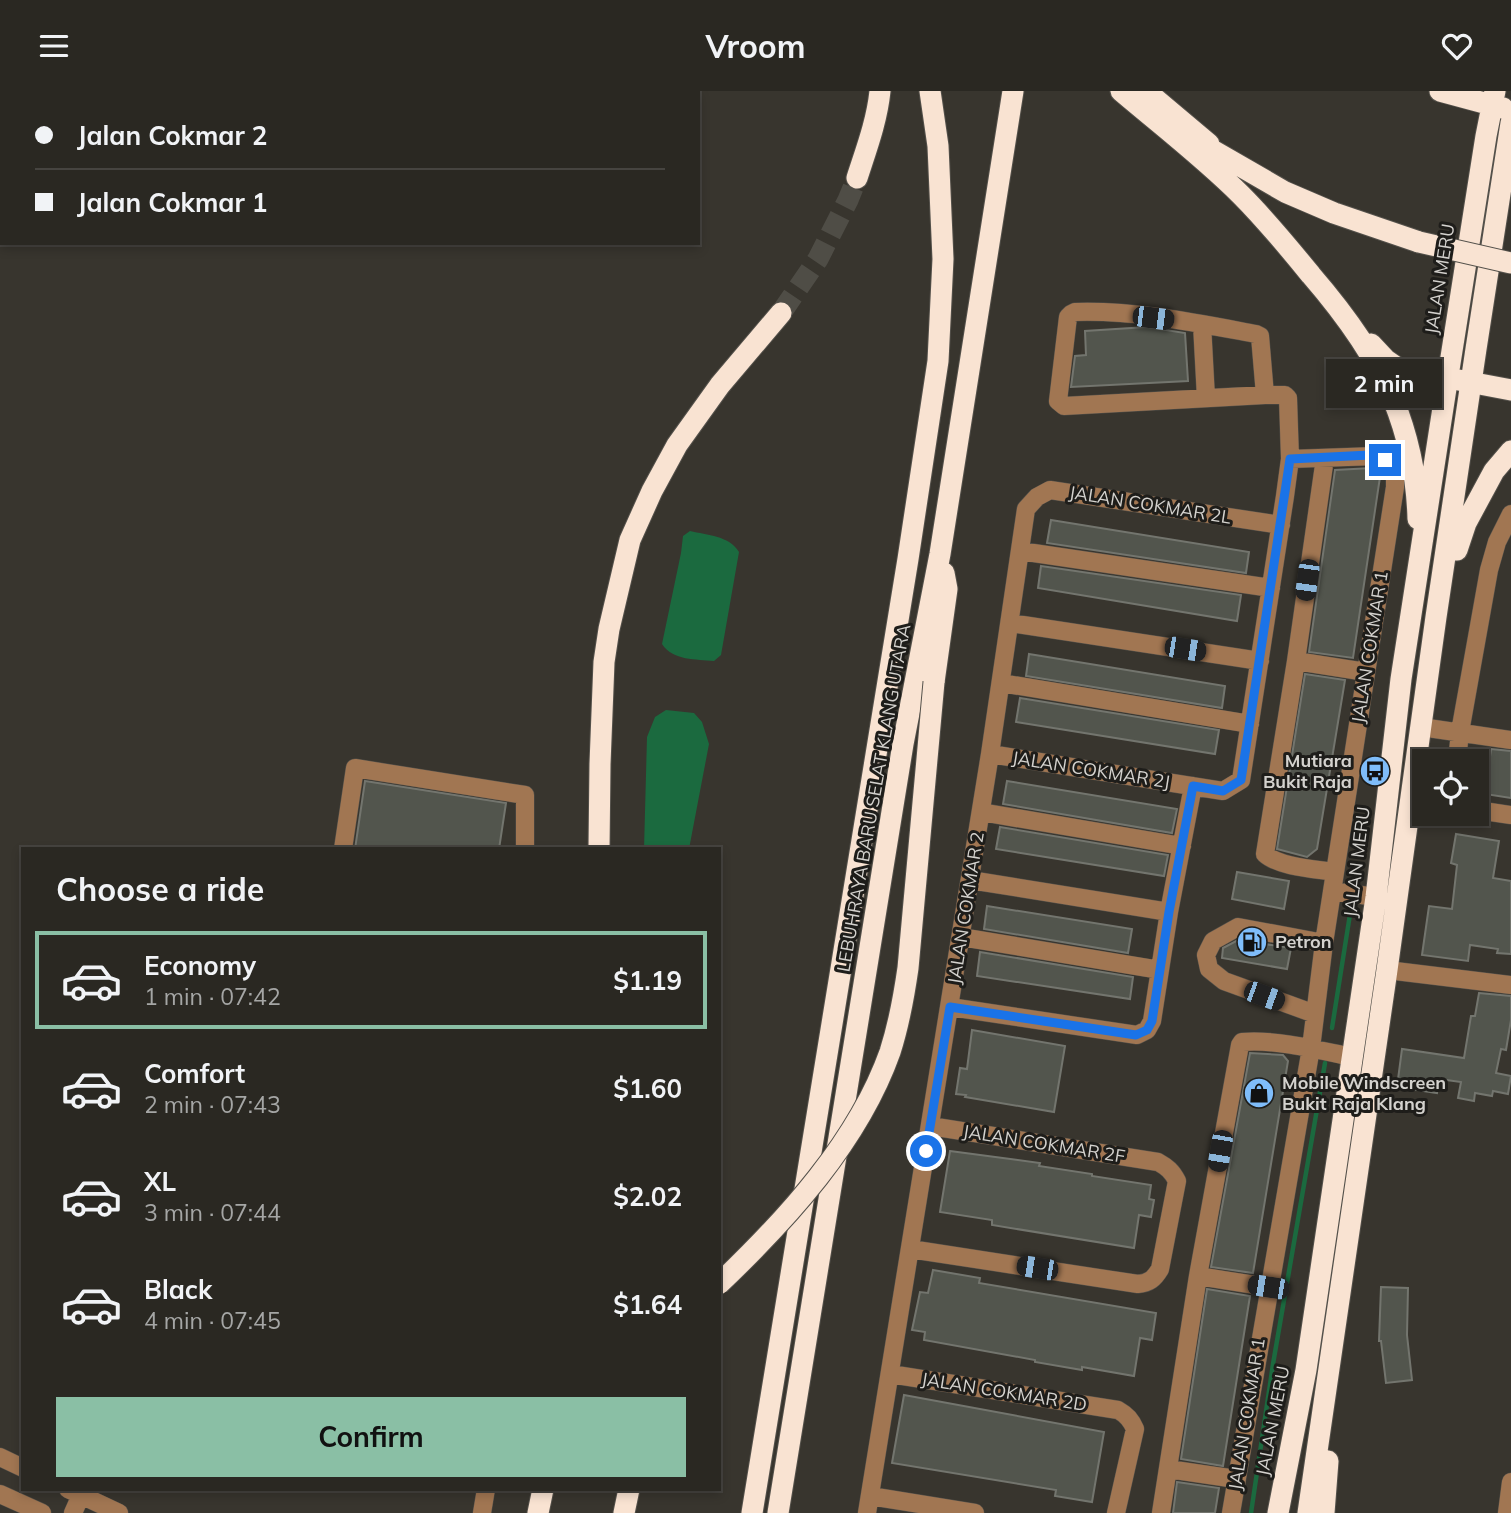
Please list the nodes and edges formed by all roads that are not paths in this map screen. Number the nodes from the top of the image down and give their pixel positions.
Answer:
1 (880, 91) edge
2 (930, 91) edge
3 (1013, 91) edge
4 (1122, 91) edge
5 (1146, 91) edge
6 (1440, 91) edge
7 (1499, 102) edge
8 (1511, 123) edge
9 (1229, 160) junction
10 (858, 178) tunnel mouth
11 (1511, 263) edge
12 (1330, 298) junction
13 (781, 313) tunnel mouth
14 (1202, 324) junction
15 (1448, 378) junction
16 (1472, 383) junction
17 (1511, 390) edge
18 (1265, 395) junction
19 (1206, 398) junction
20 (1511, 451) edge
21 (1325, 458) junction
22 (1290, 459) junction
23 (1026, 509) joint
24 (1511, 514) edge
25 (1281, 525) junction
26 (1020, 551) junction
27 (940, 554) junction
28 (1419, 559) junction
29 (1271, 588) junction
30 (1436, 617) junction
31 (1010, 623) junction
32 (1260, 661) junction
33 (1296, 661) junction
34 (1366, 672) junction
35 (1001, 683) junction
36 (1250, 724) junction
37 (1421, 727) junction
38 (1460, 732) junction
39 (1511, 740) edge
40 (1458, 749) edge
41 (990, 754) junction
42 (1193, 786) junction
43 (981, 812) junction
44 (1489, 812) edge
45 (1511, 815) edge
46 (1182, 846) junction
47 (342, 847) edge
48 (525, 847) edge
49 (599, 847) edge
50 (1335, 872) junction
51 (970, 880) junction
52 (1332, 891) junction
53 (1376, 897) junction
54 (1169, 912) junction
55 (961, 937) junction
56 (1324, 943) junction
57 (1160, 969) junction
58 (1388, 970) junction
59 (1511, 985) edge
60 (950, 1007) junction
61 (1315, 1014) junction
62 (1311, 1048) junction
63 (1352, 1057) junction
64 (930, 1126) junction
65 (910, 1248) junction
66 (1198, 1276) junction
67 (721, 1283) edge
68 (1268, 1287) junction
69 (1332, 1350) junction
70 (1306, 1370) junction
71 (890, 1374) junction
72 (0, 1457) edge
73 (21, 1467) edge
74 (1168, 1469) junction
75 (1236, 1479) junction
76 (1511, 1482) edge
77 (486, 1491) edge
78 (543, 1491) edge
79 (629, 1491) edge
80 (75, 1492) edge
81 (0, 1494) edge
82 (869, 1504) edge
83 (101, 1509) edge
84 (42, 1513) edge
85 (73, 1513) edge
86 (119, 1513) edge
87 (482, 1513) edge
88 (538, 1513) edge
89 (624, 1513) edge
90 (752, 1513) edge
91 (778, 1513) edge
92 (975, 1513) edge
93 (1116, 1513) edge
94 (1161, 1513) edge
95 (1231, 1513) edge
96 (1278, 1513) edge
97 (1291, 1513) edge
98 (1308, 1513) edge
99 (1324, 1513) edge
100 (1507, 1513) edge

1 - 10 highway
2 - 90 highway, LEBUHRAYA BARU SELAT KLANG UTARA
3 - 27 highway, LEBUHRAYA BARU SELAT KLANG UTARA
4 - 9 highway
4 - 12 highway
5 - 9 highway
6 - 7 highway
7 - 15 highway, JALAN MERU
8 - 16 highway
9 - 11 highway, bridge
12 - 15 highway
12 - 28 highway
13 - 49 highway
14 - 18 street
14 - 19 street
14 - 19 street
15 - 16 highway
15 - 28 highway, JALAN MERU
16 - 17 highway
16 - 30 highway
18 - 19 street
18 - 22 street, JALAN COKMAR 2J
20 - 30 highway
21 - 22 street, JALAN COKMAR 1
21 - 33 street
21 - 34 street, JALAN COKMAR 1
22 - 25 street, JALAN COKMAR 2J
23 - 25 street, JALAN COKMAR 2L
23 - 26 street, JALAN COKMAR 2
24 - 38 street
25 - 29 street, JALAN COKMAR 2J
26 - 29 street
26 - 31 street, JALAN COKMAR 2
27 - 67 highway, bridge
27 - 91 highway, LEBUHRAYA BARU SELAT KLANG UTARA
28 - 53 highway, JALAN MERU
29 - 32 street, JALAN COKMAR 2J
30 - 37 highway
31 - 32 street
31 - 35 street, JALAN COKMAR 2
32 - 36 street, JALAN COKMAR 2J
33 - 34 street
33 - 50 street
34 - 50 street, JALAN COKMAR 1
35 - 36 street
35 - 41 street, JALAN COKMAR 2
36 - 42 street, JALAN COKMAR 2J
37 - 38 street
37 - 58 highway
38 - 39 street
38 - 40 street
41 - 42 street, JALAN COKMAR 2J
41 - 43 street, JALAN COKMAR 2
42 - 46 street
43 - 46 street
43 - 51 street, JALAN COKMAR 2
44 - 45 street
46 - 54 street
47 - 48 street
50 - 52 street, JALAN COKMAR 1
51 - 54 street
51 - 55 street, JALAN COKMAR 2
52 - 53 street
52 - 56 street, JALAN COKMAR 1
53 - 63 highway, JALAN MERU
54 - 57 street
55 - 57 street
55 - 60 street, JALAN COKMAR 2
56 - 61 street, JALAN COKMAR 1
56 - 61 street
57 - 60 street
58 - 59 street
58 - 69 highway
60 - 64 street, JALAN COKMAR 2
61 - 62 street, JALAN COKMAR 1
62 - 63 street
62 - 66 street
62 - 68 street, JALAN COKMAR 1
63 - 70 highway, JALAN MERU
64 - 65 street, JALAN COKMAR 2
64 - 65 street, JALAN COKMAR 2F
65 - 71 street, JALAN COKMAR 2
66 - 68 street
66 - 74 street
68 - 75 street, JALAN COKMAR 1
69 - 98 highway
69 - 99 highway
70 - 96 highway, JALAN MERU
70 - 97 highway
71 - 82 street, JALAN COKMAR 2
71 - 93 street, JALAN COKMAR 2D
72 - 73 street
74 - 75 street
74 - 94 street
75 - 95 street, JALAN COKMAR 1
76 - 100 street
77 - 87 street
78 - 88 highway
79 - 89 highway
80 - 83 street
80 - 85 street
81 - 84 street
82 - 92 street
83 - 86 street

